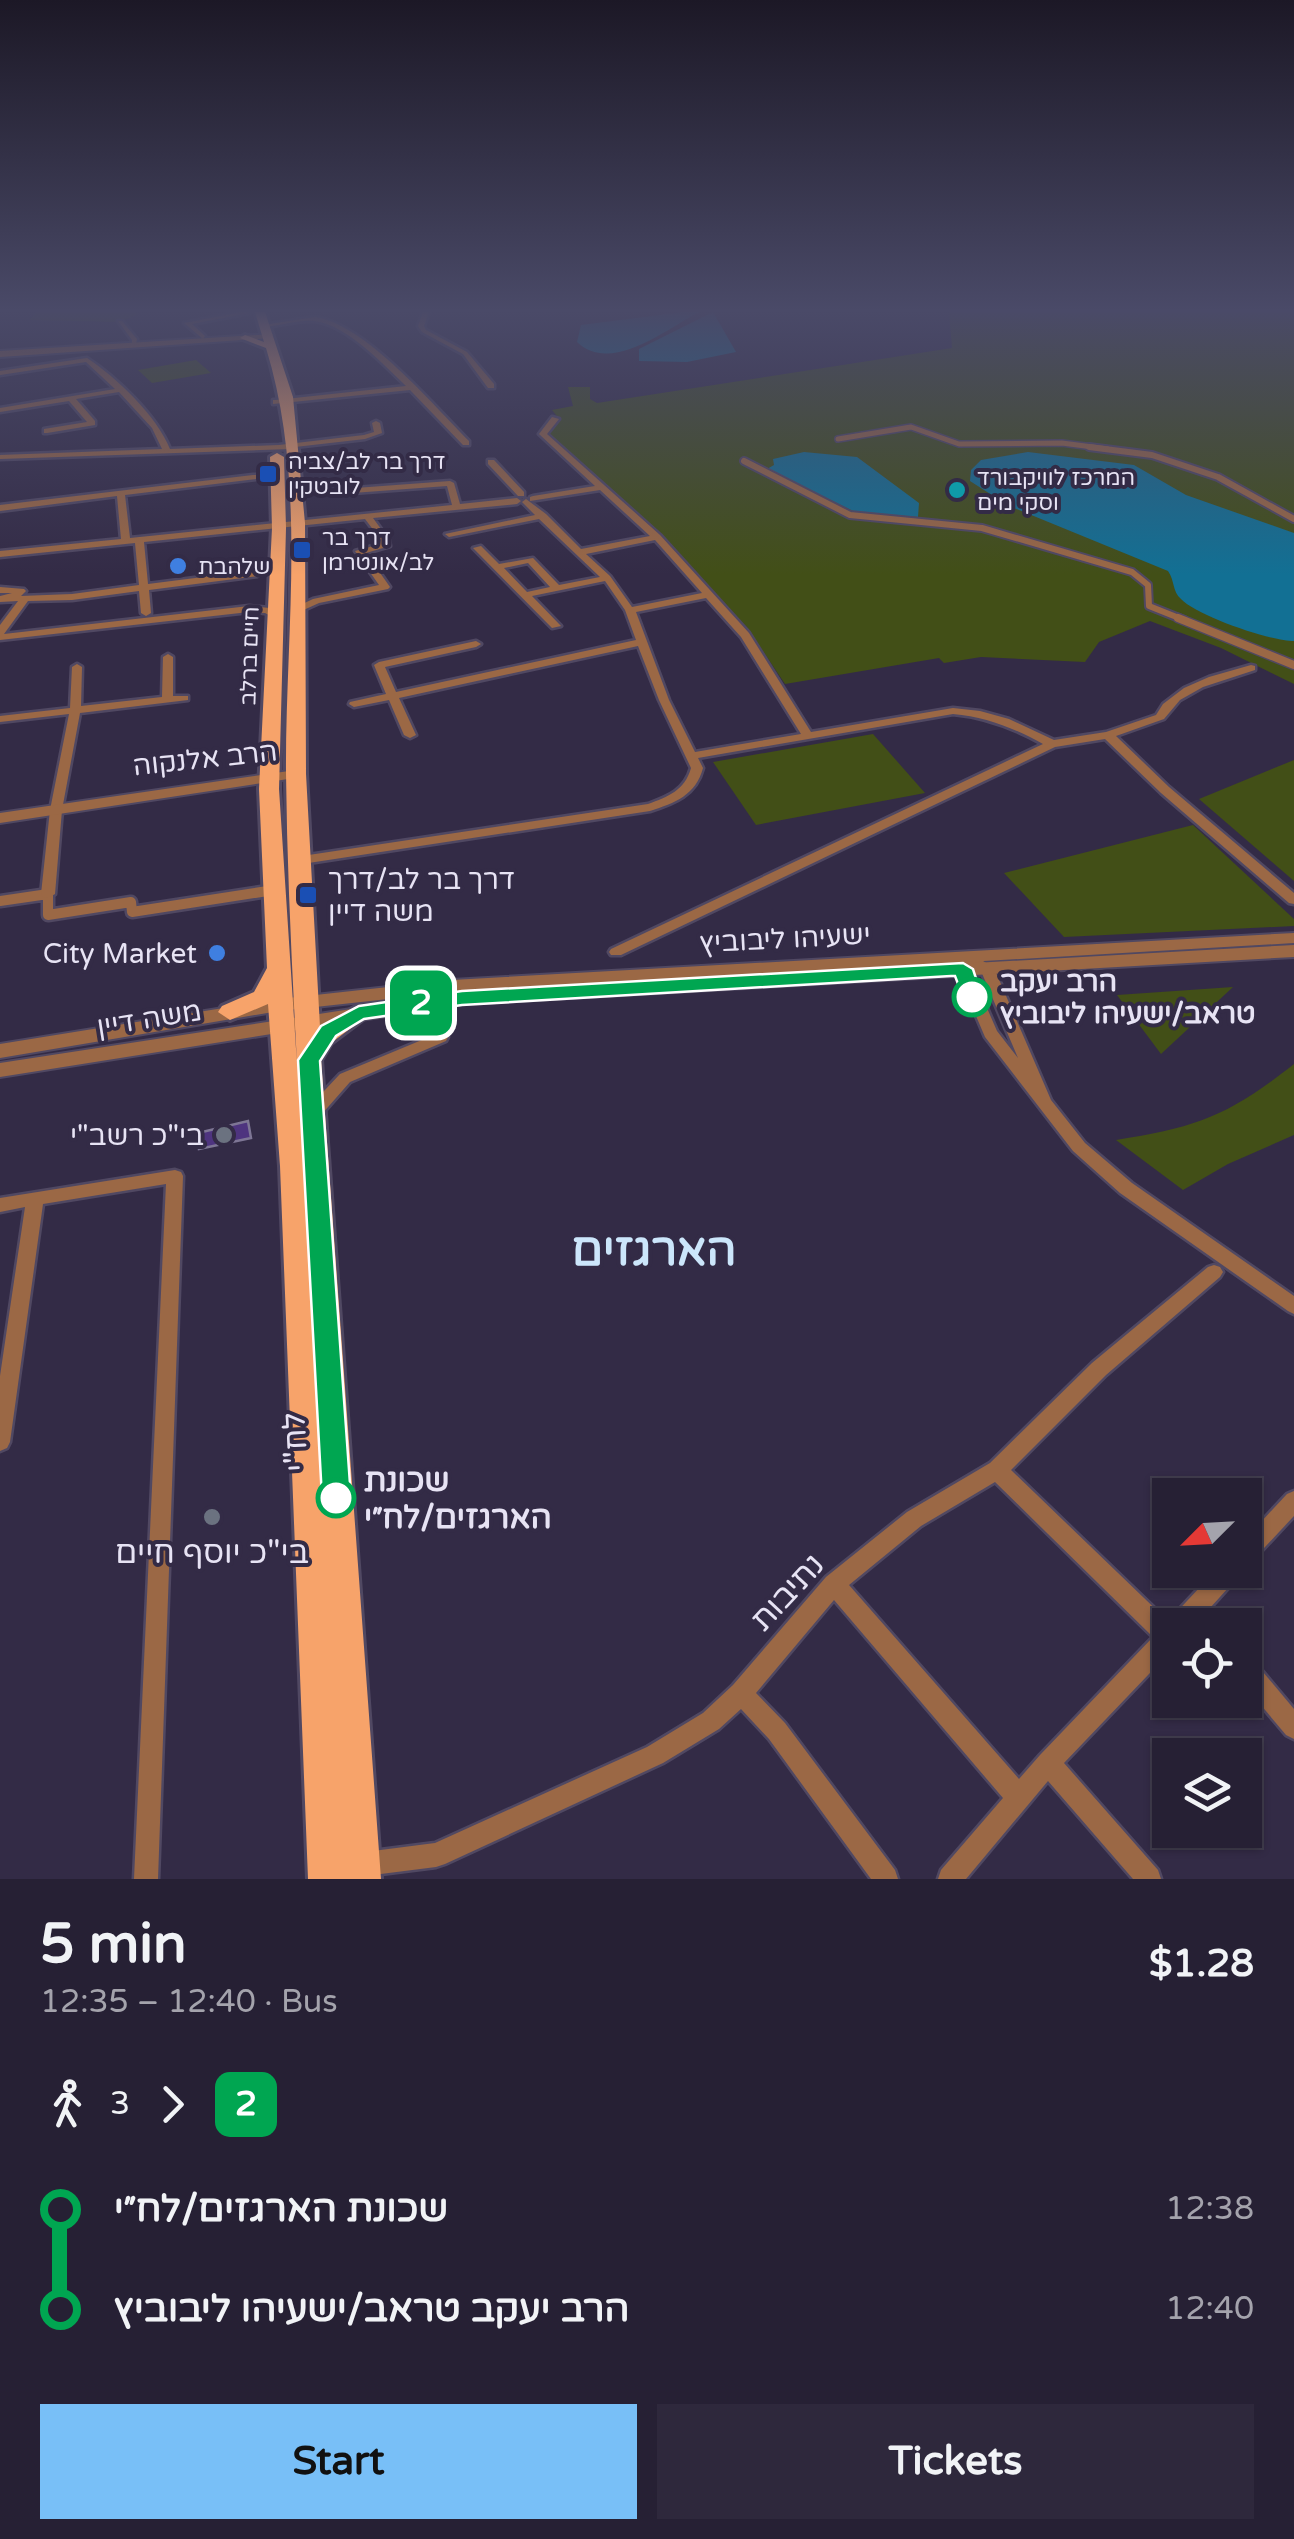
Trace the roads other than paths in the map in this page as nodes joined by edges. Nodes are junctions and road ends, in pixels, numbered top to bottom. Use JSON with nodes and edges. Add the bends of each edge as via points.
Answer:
{"nodes":[{"id":1,"x":62,"y":400,"type":"edge"},
{"id":2,"x":73,"y":400,"type":"edge"},
{"id":3,"x":129,"y":400,"type":"edge"},
{"id":4,"x":282,"y":400,"type":"joint"},
{"id":5,"x":285,"y":400,"type":"edge"},
{"id":6,"x":421,"y":400,"type":"edge"},
{"id":7,"x":0,"y":410,"type":"edge"},
{"id":8,"x":555,"y":419,"type":"dead end"},
{"id":9,"x":376,"y":423,"type":"dead end"},
{"id":10,"x":47,"y":432,"type":"dead end"},
{"id":11,"x":838,"y":439,"type":"dead end"},
{"id":12,"x":466,"y":443,"type":"dead end"},
{"id":13,"x":286,"y":446,"type":"junction"},
{"id":14,"x":167,"y":452,"type":"junction"},
{"id":15,"x":0,"y":457,"type":"edge"},
{"id":16,"x":744,"y":461,"type":"dead end"},
{"id":17,"x":491,"y":462,"type":"dead end"},
{"id":18,"x":254,"y":477,"type":"dead end"},
{"id":19,"x":600,"y":486,"type":"junction"},
{"id":20,"x":342,"y":492,"type":"dead end"},
{"id":21,"x":121,"y":493,"type":"junction"},
{"id":22,"x":524,"y":498,"type":"junction"},
{"id":23,"x":456,"y":506,"type":"junction"},
{"id":24,"x":0,"y":508,"type":"edge"},
{"id":25,"x":543,"y":516,"type":"junction"},
{"id":26,"x":368,"y":517,"type":"junction"},
{"id":27,"x":1294,"y":519,"type":"edge"},
{"id":28,"x":288,"y":526,"type":"junction"},
{"id":29,"x":255,"y":527,"type":"joint"},
{"id":30,"x":449,"y":534,"type":"dead end"},
{"id":31,"x":657,"y":537,"type":"junction"},
{"id":32,"x":139,"y":539,"type":"junction"},
{"id":33,"x":126,"y":540,"type":"junction"},
{"id":34,"x":478,"y":548,"type":"dead end"},
{"id":35,"x":580,"y":552,"type":"junction"},
{"id":36,"x":0,"y":554,"type":"edge"},
{"id":37,"x":496,"y":566,"type":"junction"},
{"id":38,"x":256,"y":573,"type":"dead end"},
{"id":39,"x":607,"y":578,"type":"junction"},
{"id":40,"x":144,"y":585,"type":"junction"},
{"id":41,"x":557,"y":588,"type":"junction"},
{"id":42,"x":0,"y":590,"type":"edge"},
{"id":43,"x":524,"y":595,"type":"junction"},
{"id":44,"x":706,"y":595,"type":"junction"},
{"id":45,"x":24,"y":598,"type":"junction"},
{"id":46,"x":6,"y":599,"type":"edge"},
{"id":47,"x":304,"y":603,"type":"junction"},
{"id":48,"x":276,"y":607,"type":"junction"},
{"id":49,"x":630,"y":610,"type":"junction"},
{"id":50,"x":146,"y":612,"type":"dead end"},
{"id":51,"x":556,"y":626,"type":"dead end"},
{"id":52,"x":0,"y":635,"type":"edge"},
{"id":53,"x":641,"y":642,"type":"junction"},
{"id":54,"x":476,"y":644,"type":"dead end"},
{"id":55,"x":168,"y":657,"type":"dead end"},
{"id":56,"x":379,"y":665,"type":"joint"},
{"id":57,"x":1294,"y":665,"type":"edge"},
{"id":58,"x":77,"y":667,"type":"dead end"},
{"id":59,"x":1252,"y":668,"type":"dead end"},
{"id":60,"x":393,"y":696,"type":"junction"},
{"id":61,"x":184,"y":698,"type":"dead end"},
{"id":62,"x":168,"y":700,"type":"junction"},
{"id":63,"x":354,"y":704,"type":"dead end"},
{"id":64,"x":75,"y":710,"type":"junction"},
{"id":65,"x":0,"y":719,"type":"edge"},
{"id":66,"x":410,"y":735,"type":"dead end"},
{"id":67,"x":1108,"y":735,"type":"junction"},
{"id":68,"x":808,"y":736,"type":"junction"},
{"id":69,"x":1052,"y":744,"type":"junction"},
{"id":70,"x":692,"y":756,"type":"junction"},
{"id":71,"x":296,"y":774,"type":"junction"},
{"id":72,"x":268,"y":777,"type":"junction"},
{"id":73,"x":56,"y":805,"type":"junction"},
{"id":74,"x":0,"y":808,"type":"edge"},
{"id":75,"x":0,"y":818,"type":"edge"},
{"id":76,"x":302,"y":860,"type":"junction"},
{"id":77,"x":274,"y":890,"type":"junction"},
{"id":78,"x":48,"y":894,"type":"junction"},
{"id":79,"x":1294,"y":900,"type":"edge"},
{"id":80,"x":0,"y":901,"type":"edge"},
{"id":81,"x":1294,"y":938,"type":"edge"},
{"id":82,"x":616,"y":952,"type":"dead end"},
{"id":83,"x":1294,"y":952,"type":"edge"},
{"id":84,"x":966,"y":962,"type":"junction"},
{"id":85,"x":278,"y":963,"type":"junction"},
{"id":86,"x":986,"y":968,"type":"junction"},
{"id":87,"x":230,"y":1012,"type":"junction"},
{"id":88,"x":294,"y":1013,"type":"junction"},
{"id":89,"x":359,"y":1013,"type":"junction"},
{"id":90,"x":441,"y":1037,"type":"dead end"},
{"id":91,"x":0,"y":1052,"type":"edge"},
{"id":92,"x":310,"y":1065,"type":"junction"},
{"id":93,"x":0,"y":1070,"type":"edge"},
{"id":94,"x":346,"y":1078,"type":"junction"},
{"id":95,"x":1044,"y":1102,"type":"junction"},
{"id":96,"x":313,"y":1114,"type":"junction"},
{"id":97,"x":35,"y":1199,"type":"junction"},
{"id":98,"x":0,"y":1205,"type":"edge"},
{"id":99,"x":1214,"y":1272,"type":"dead end"},
{"id":100,"x":1294,"y":1306,"type":"edge"},
{"id":101,"x":0,"y":1442,"type":"edge"},
{"id":102,"x":998,"y":1470,"type":"junction"},
{"id":103,"x":1294,"y":1501,"type":"edge"},
{"id":104,"x":1262,"y":1536,"type":"edge"},
{"id":105,"x":834,"y":1584,"type":"junction"},
{"id":106,"x":1152,"y":1620,"type":"edge"},
{"id":107,"x":1152,"y":1656,"type":"edge"},
{"id":108,"x":1262,"y":1688,"type":"edge"},
{"id":109,"x":741,"y":1693,"type":"junction"},
{"id":110,"x":1294,"y":1727,"type":"edge"},
{"id":111,"x":1048,"y":1763,"type":"junction"},
{"id":112,"x":1019,"y":1798,"type":"junction"},
{"id":113,"x":360,"y":1872,"type":"edge"},
{"id":114,"x":146,"y":1879,"type":"edge"},
{"id":115,"x":328,"y":1879,"type":"edge"},
{"id":116,"x":886,"y":1879,"type":"edge"},
{"id":117,"x":950,"y":1879,"type":"edge"},
{"id":118,"x":1149,"y":1879,"type":"edge"}],
"edges":[{"from":1,"to":7,"type":"street"},
{"from":2,"to":10,"type":"street","via":[[92,424]]},
{"from":3,"to":14,"type":"street"},
{"from":4,"to":5,"type":"street"},
{"from":4,"to":13,"type":"main road","name":"חיים ברלב"},
{"from":6,"to":12,"type":"street"},
{"from":8,"to":19,"type":"street","via":[[542,434]]},
{"from":9,"to":13,"type":"street","via":[[378,433],[365,437]]},
{"from":11,"to":27,"type":"street","via":[[912,427],[964,444],[1062,443],[1136,452],[1218,477]]},
{"from":13,"to":14,"type":"street"},
{"from":13,"to":28,"type":"main road","name":"חיים ברלב"},
{"from":14,"to":15,"type":"street"},
{"from":16,"to":57,"type":"street","via":[[850,515],[982,528],[1132,572],[1148,586],[1149,606]]},
{"from":17,"to":22,"type":"street"},
{"from":18,"to":21,"type":"street"},
{"from":19,"to":22,"type":"street"},
{"from":19,"to":31,"type":"street"},
{"from":20,"to":23,"type":"street","via":[[450,483]]},
{"from":21,"to":24,"type":"street"},
{"from":21,"to":33,"type":"street"},
{"from":22,"to":23,"type":"street"},
{"from":22,"to":25,"type":"street"},
{"from":23,"to":26,"type":"street"},
{"from":23,"to":28,"type":"street"},
{"from":25,"to":30,"type":"street"},
{"from":25,"to":35,"type":"street"},
{"from":26,"to":28,"type":"street"},
{"from":26,"to":47,"type":"street","via":[[385,546],[360,551],[385,588]]},
{"from":28,"to":29,"type":"main road"},
{"from":28,"to":47,"type":"main road","name":"חיים ברלב"},
{"from":28,"to":48,"type":"main road","name":"חיים ברלב"},
{"from":29,"to":32,"type":"street"},
{"from":31,"to":35,"type":"street"},
{"from":31,"to":44,"type":"street"},
{"from":32,"to":33,"type":"street"},
{"from":32,"to":40,"type":"street"},
{"from":33,"to":36,"type":"street"},
{"from":34,"to":37,"type":"street"},
{"from":35,"to":39,"type":"street"},
{"from":37,"to":41,"type":"street","via":[[530,560]]},
{"from":37,"to":43,"type":"street"},
{"from":38,"to":40,"type":"street"},
{"from":39,"to":41,"type":"street"},
{"from":39,"to":49,"type":"street"},
{"from":40,"to":45,"type":"street"},
{"from":40,"to":50,"type":"street"},
{"from":41,"to":43,"type":"street"},
{"from":42,"to":46,"type":"street","via":[[21,591]]},
{"from":43,"to":51,"type":"street"},
{"from":44,"to":49,"type":"street"},
{"from":44,"to":68,"type":"street","via":[[745,635]]},
{"from":45,"to":46,"type":"street"},
{"from":45,"to":52,"type":"street"},
{"from":47,"to":71,"type":"main road","name":"חיים ברלב"},
{"from":48,"to":52,"type":"street"},
{"from":48,"to":72,"type":"main road","name":"חיים ברלב"},
{"from":49,"to":53,"type":"street"},
{"from":53,"to":60,"type":"street"},
{"from":53,"to":70,"type":"street"},
{"from":54,"to":56,"type":"street"},
{"from":55,"to":62,"type":"street"},
{"from":56,"to":60,"type":"street"},
{"from":58,"to":64,"type":"street"},
{"from":59,"to":67,"type":"street","via":[[1194,687],[1166,704],[1160,717]]},
{"from":60,"to":63,"type":"street"},
{"from":60,"to":66,"type":"street"},
{"from":61,"to":62,"type":"street"},
{"from":62,"to":64,"type":"street"},
{"from":64,"to":65,"type":"street"},
{"from":64,"to":73,"type":"street"},
{"from":67,"to":69,"type":"street"},
{"from":67,"to":79,"type":"street"},
{"from":68,"to":69,"type":"street","via":[[953,711],[1010,720]]},
{"from":68,"to":70,"type":"street"},
{"from":69,"to":82,"type":"street"},
{"from":70,"to":76,"type":"street","via":[[696,778],[687,790],[650,807]]},
{"from":71,"to":72,"type":"street","name":"הרב אלנקוה"},
{"from":71,"to":76,"type":"main road","name":"חיים ברלב"},
{"from":72,"to":73,"type":"street","name":"הרב אלנקוה"},
{"from":72,"to":77,"type":"main road","name":"חיים ברלב"},
{"from":73,"to":74,"type":"street","name":"הרב אלנקוה"},
{"from":73,"to":75,"type":"street","name":"הרב אלנקוה"},
{"from":73,"to":78,"type":"street"},
{"from":76,"to":88,"type":"main road","name":"חיים ברלב"},
{"from":77,"to":78,"type":"street","via":[[132,912],[132,902],[48,914]]},
{"from":77,"to":85,"type":"main road","name":"חיים ברלב"},
{"from":78,"to":80,"type":"street"},
{"from":81,"to":84,"type":"street","name":"ישעיהו ליבוביץ"},
{"from":83,"to":86,"type":"street","name":"ישעיהו ליבוביץ"},
{"from":84,"to":86,"type":"street","name":"ישעיהו ליבוביץ"},
{"from":84,"to":88,"type":"street","name":"ישעיהו ליבוביץ","via":[[538,979]]},
{"from":84,"to":89,"type":"street","name":"ישעיהו ליבוביץ","via":[[551,991]]},
{"from":84,"to":95,"type":"street","via":[[990,1033]]},
{"from":85,"to":87,"type":"main road","via":[[263,997]]},
{"from":85,"to":88,"type":"main road","name":"חיים ברלב"},
{"from":86,"to":95,"type":"street"},
{"from":87,"to":88,"type":"street","name":"משה דיין"},
{"from":87,"to":91,"type":"street","name":"משה דיין"},
{"from":88,"to":89,"type":"street","name":"ישעיהו ליבוביץ"},
{"from":88,"to":92,"type":"main road","name":"לח\"י"},
{"from":88,"to":93,"type":"street","name":"משה דיין"},
{"from":88,"to":115,"type":"main road","name":"לח\"י","via":[[294,1166]]},
{"from":89,"to":92,"type":"main road","via":[[322,1037]]},
{"from":90,"to":94,"type":"street"},
{"from":92,"to":94,"type":"street"},
{"from":92,"to":96,"type":"main road","name":"לח\"י"},
{"from":94,"to":96,"type":"street"},
{"from":95,"to":100,"type":"street","via":[[1106,1172]]},
{"from":96,"to":113,"type":"main road","name":"לח\"י"},
{"from":97,"to":98,"type":"street"},
{"from":97,"to":101,"type":"street"},
{"from":97,"to":114,"type":"street","via":[[175,1176]]},
{"from":99,"to":102,"type":"street","name":"נתיבות","via":[[1099,1369]]},
{"from":102,"to":105,"type":"street","name":"נתיבות","via":[[914,1519]]},
{"from":102,"to":106,"type":"street"},
{"from":103,"to":104,"type":"street"},
{"from":105,"to":109,"type":"street","name":"נתיבות"},
{"from":105,"to":112,"type":"street"},
{"from":107,"to":111,"type":"street"},
{"from":108,"to":110,"type":"street"},
{"from":109,"to":113,"type":"street","name":"נתיבות","via":[[710,1722],[655,1755],[436,1855]]},
{"from":109,"to":116,"type":"street","via":[[777,1731]]},
{"from":111,"to":112,"type":"street"},
{"from":111,"to":118,"type":"street"},
{"from":112,"to":117,"type":"street"}]}
